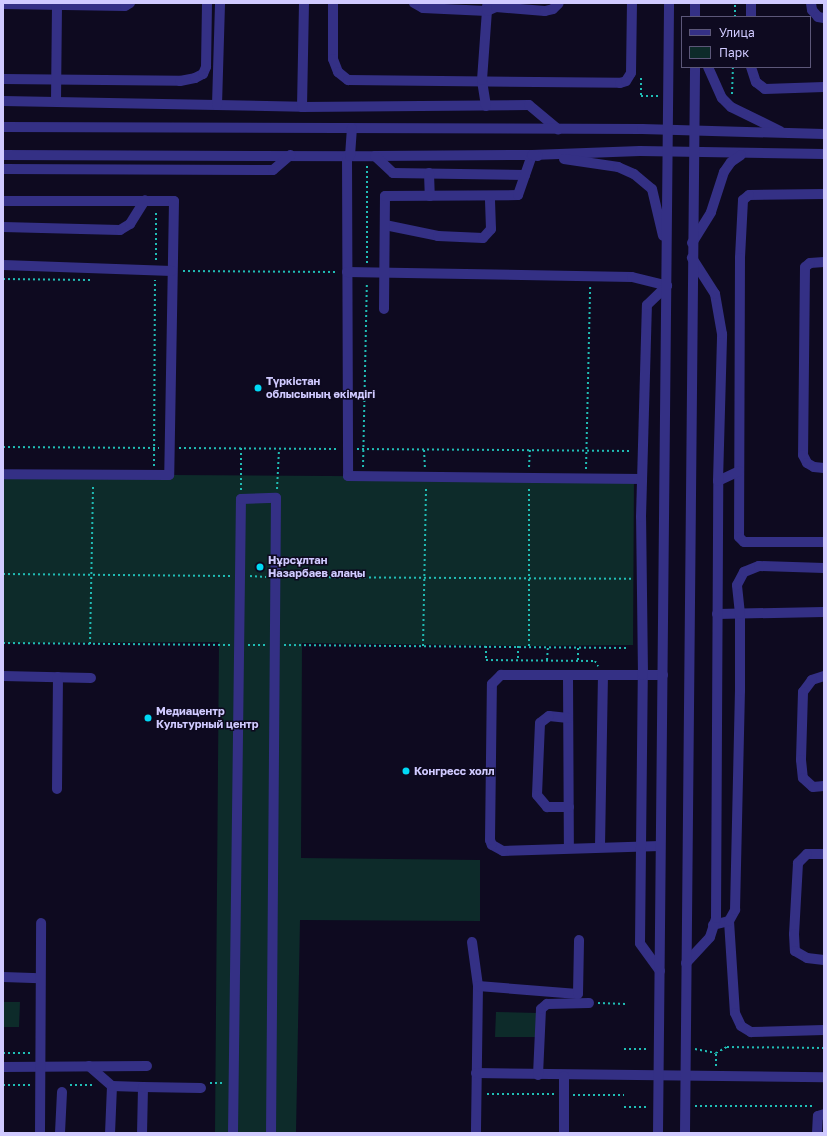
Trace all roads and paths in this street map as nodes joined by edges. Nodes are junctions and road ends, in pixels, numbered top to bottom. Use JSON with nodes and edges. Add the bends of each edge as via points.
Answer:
{"nodes":[{"id":1,"x":130,"y":3,"type":"edge"},
{"id":2,"x":207,"y":3,"type":"edge"},
{"id":3,"x":220,"y":3,"type":"edge"},
{"id":4,"x":304,"y":3,"type":"edge"},
{"id":5,"x":333,"y":3,"type":"edge"},
{"id":6,"x":414,"y":3,"type":"edge"},
{"id":7,"x":559,"y":3,"type":"edge"},
{"id":8,"x":632,"y":3,"type":"edge"},
{"id":9,"x":669,"y":3,"type":"edge"},
{"id":10,"x":695,"y":3,"type":"edge"},
{"id":11,"x":735,"y":3,"type":"edge"},
{"id":12,"x":751,"y":3,"type":"edge"},
{"id":13,"x":811,"y":3,"type":"edge"},
{"id":14,"x":3,"y":4,"type":"edge"},
{"id":15,"x":58,"y":4,"type":"edge"},
{"id":16,"x":487,"y":7,"type":"edge"},
{"id":17,"x":695,"y":16,"type":"edge"},
{"id":18,"x":735,"y":16,"type":"edge"},
{"id":19,"x":751,"y":16,"type":"edge"},
{"id":20,"x":824,"y":18,"type":"edge"},
{"id":21,"x":695,"y":68,"type":"edge"},
{"id":22,"x":708,"y":68,"type":"edge"},
{"id":23,"x":733,"y":68,"type":"edge"},
{"id":24,"x":751,"y":68,"type":"edge"},
{"id":25,"x":3,"y":78,"type":"edge"},
{"id":26,"x":56,"y":79,"type":"junction"},
{"id":27,"x":482,"y":80,"type":"junction"},
{"id":28,"x":824,"y":87,"type":"edge"},
{"id":29,"x":641,"y":96,"type":"dead end"},
{"id":30,"x":670,"y":96,"type":"junction"},
{"id":31,"x":3,"y":101,"type":"edge"},
{"id":32,"x":56,"y":101,"type":"junction"},
{"id":33,"x":217,"y":105,"type":"junction"},
{"id":34,"x":486,"y":106,"type":"junction"},
{"id":35,"x":731,"y":106,"type":"junction"},
{"id":36,"x":302,"y":107,"type":"junction"},
{"id":37,"x":3,"y":127,"type":"edge"},
{"id":38,"x":352,"y":128,"type":"junction"},
{"id":39,"x":558,"y":129,"type":"junction"},
{"id":40,"x":670,"y":130,"type":"junction"},
{"id":41,"x":693,"y":132,"type":"junction"},
{"id":42,"x":783,"y":132,"type":"junction"},
{"id":43,"x":824,"y":134,"type":"edge"},
{"id":44,"x":669,"y":152,"type":"junction"},
{"id":45,"x":693,"y":153,"type":"junction"},
{"id":46,"x":741,"y":154,"type":"junction"},
{"id":47,"x":824,"y":154,"type":"edge"},
{"id":48,"x":3,"y":155,"type":"edge"},
{"id":49,"x":532,"y":155,"type":"junction"},
{"id":50,"x":290,"y":156,"type":"junction"},
{"id":51,"x":349,"y":156,"type":"junction"},
{"id":52,"x":370,"y":156,"type":"junction"},
{"id":53,"x":3,"y":169,"type":"edge"},
{"id":54,"x":429,"y":173,"type":"junction"},
{"id":55,"x":525,"y":175,"type":"junction"},
{"id":56,"x":824,"y":194,"type":"edge"},
{"id":57,"x":430,"y":196,"type":"junction"},
{"id":58,"x":490,"y":196,"type":"junction"},
{"id":59,"x":145,"y":200,"type":"junction"},
{"id":60,"x":156,"y":200,"type":"junction"},
{"id":61,"x":3,"y":201,"type":"edge"},
{"id":62,"x":385,"y":225,"type":"junction"},
{"id":63,"x":3,"y":227,"type":"edge"},
{"id":64,"x":692,"y":243,"type":"junction"},
{"id":65,"x":692,"y":258,"type":"junction"},
{"id":66,"x":824,"y":262,"type":"edge"},
{"id":67,"x":3,"y":265,"type":"edge"},
{"id":68,"x":172,"y":271,"type":"junction"},
{"id":69,"x":347,"y":272,"type":"junction"},
{"id":70,"x":367,"y":273,"type":"junction"},
{"id":71,"x":385,"y":273,"type":"junction"},
{"id":72,"x":155,"y":275,"type":"junction"},
{"id":73,"x":590,"y":276,"type":"junction"},
{"id":74,"x":3,"y":279,"type":"edge"},
{"id":75,"x":94,"y":280,"type":"dead end"},
{"id":76,"x":148,"y":280,"type":"dead end"},
{"id":77,"x":667,"y":286,"type":"junction"},
{"id":78,"x":384,"y":309,"type":"dead end"},
{"id":79,"x":3,"y":447,"type":"edge"},
{"id":80,"x":154,"y":448,"type":"junction"},
{"id":81,"x":169,"y":448,"type":"junction"},
{"id":82,"x":241,"y":448,"type":"junction"},
{"id":83,"x":279,"y":449,"type":"junction"},
{"id":84,"x":348,"y":449,"type":"junction"},
{"id":85,"x":363,"y":449,"type":"junction"},
{"id":86,"x":424,"y":450,"type":"junction"},
{"id":87,"x":530,"y":450,"type":"junction"},
{"id":88,"x":587,"y":451,"type":"junction"},
{"id":89,"x":630,"y":451,"type":"dead end"},
{"id":90,"x":824,"y":468,"type":"edge"},
{"id":91,"x":739,"y":471,"type":"junction"},
{"id":92,"x":3,"y":474,"type":"edge"},
{"id":93,"x":93,"y":475,"type":"junction"},
{"id":94,"x":154,"y":475,"type":"junction"},
{"id":95,"x":426,"y":475,"type":"junction"},
{"id":96,"x":363,"y":476,"type":"junction"},
{"id":97,"x":529,"y":477,"type":"junction"},
{"id":98,"x":586,"y":478,"type":"junction"},
{"id":99,"x":642,"y":479,"type":"junction"},
{"id":100,"x":718,"y":481,"type":"junction"},
{"id":101,"x":276,"y":498,"type":"junction"},
{"id":102,"x":241,"y":499,"type":"junction"},
{"id":103,"x":824,"y":542,"type":"edge"},
{"id":104,"x":824,"y":568,"type":"edge"},
{"id":105,"x":3,"y":574,"type":"edge"},
{"id":106,"x":91,"y":575,"type":"junction"},
{"id":107,"x":240,"y":576,"type":"junction"},
{"id":108,"x":275,"y":577,"type":"junction"},
{"id":109,"x":424,"y":577,"type":"junction"},
{"id":110,"x":530,"y":578,"type":"junction"},
{"id":111,"x":641,"y":580,"type":"junction"},
{"id":112,"x":824,"y":612,"type":"edge"},
{"id":113,"x":717,"y":614,"type":"junction"},
{"id":114,"x":740,"y":614,"type":"junction"},
{"id":115,"x":3,"y":643,"type":"edge"},
{"id":116,"x":90,"y":644,"type":"junction"},
{"id":117,"x":239,"y":645,"type":"junction"},
{"id":118,"x":275,"y":645,"type":"junction"},
{"id":119,"x":423,"y":646,"type":"junction"},
{"id":120,"x":486,"y":646,"type":"junction"},
{"id":121,"x":518,"y":646,"type":"junction"},
{"id":122,"x":529,"y":646,"type":"junction"},
{"id":123,"x":548,"y":647,"type":"junction"},
{"id":124,"x":578,"y":647,"type":"junction"},
{"id":125,"x":628,"y":648,"type":"dead end"},
{"id":126,"x":518,"y":660,"type":"junction"},
{"id":127,"x":547,"y":660,"type":"junction"},
{"id":128,"x":578,"y":660,"type":"junction"},
{"id":129,"x":643,"y":675,"type":"junction"},
{"id":130,"x":663,"y":675,"type":"junction"},
{"id":131,"x":3,"y":676,"type":"edge"},
{"id":132,"x":603,"y":676,"type":"junction"},
{"id":133,"x":824,"y":676,"type":"edge"},
{"id":134,"x":58,"y":677,"type":"junction"},
{"id":135,"x":568,"y":677,"type":"junction"},
{"id":136,"x":91,"y":678,"type":"dead end"},
{"id":137,"x":568,"y":718,"type":"junction"},
{"id":138,"x":824,"y":786,"type":"edge"},
{"id":139,"x":58,"y":789,"type":"dead end"},
{"id":140,"x":569,"y":807,"type":"junction"},
{"id":141,"x":641,"y":845,"type":"junction"},
{"id":142,"x":600,"y":846,"type":"junction"},
{"id":143,"x":660,"y":846,"type":"junction"},
{"id":144,"x":569,"y":847,"type":"junction"},
{"id":145,"x":824,"y":854,"type":"edge"},
{"id":146,"x":729,"y":921,"type":"junction"},
{"id":147,"x":41,"y":923,"type":"dead end"},
{"id":148,"x":713,"y":925,"type":"junction"},
{"id":149,"x":579,"y":940,"type":"dead end"},
{"id":150,"x":472,"y":942,"type":"dead end"},
{"id":151,"x":824,"y":960,"type":"edge"},
{"id":152,"x":686,"y":963,"type":"junction"},
{"id":153,"x":660,"y":971,"type":"junction"},
{"id":154,"x":3,"y":977,"type":"edge"},
{"id":155,"x":40,"y":978,"type":"junction"},
{"id":156,"x":478,"y":986,"type":"junction"},
{"id":157,"x":589,"y":1003,"type":"joint"},
{"id":158,"x":626,"y":1004,"type":"dead end"},
{"id":159,"x":824,"y":1030,"type":"edge"},
{"id":160,"x":824,"y":1048,"type":"edge"},
{"id":161,"x":624,"y":1049,"type":"dead end"},
{"id":162,"x":685,"y":1049,"type":"junction"},
{"id":163,"x":660,"y":1050,"type":"junction"},
{"id":164,"x":3,"y":1053,"type":"edge"},
{"id":165,"x":41,"y":1053,"type":"junction"},
{"id":166,"x":89,"y":1066,"type":"junction"},
{"id":167,"x":147,"y":1066,"type":"dead end"},
{"id":168,"x":3,"y":1067,"type":"edge"},
{"id":169,"x":42,"y":1067,"type":"junction"},
{"id":170,"x":476,"y":1073,"type":"junction"},
{"id":171,"x":538,"y":1075,"type":"junction"},
{"id":172,"x":564,"y":1076,"type":"junction"},
{"id":173,"x":658,"y":1076,"type":"junction"},
{"id":174,"x":686,"y":1076,"type":"junction"},
{"id":175,"x":824,"y":1077,"type":"edge"},
{"id":176,"x":112,"y":1086,"type":"junction"},
{"id":177,"x":143,"y":1087,"type":"junction"},
{"id":178,"x":201,"y":1088,"type":"dead end"},
{"id":179,"x":62,"y":1092,"type":"dead end"},
{"id":180,"x":476,"y":1094,"type":"junction"},
{"id":181,"x":564,"y":1095,"type":"junction"},
{"id":182,"x":624,"y":1095,"type":"dead end"},
{"id":183,"x":816,"y":1106,"type":"dead end"},
{"id":184,"x":624,"y":1107,"type":"dead end"},
{"id":185,"x":658,"y":1107,"type":"junction"},
{"id":186,"x":685,"y":1107,"type":"junction"},
{"id":187,"x":824,"y":1114,"type":"edge"},
{"id":188,"x":40,"y":1133,"type":"edge"},
{"id":189,"x":60,"y":1133,"type":"edge"},
{"id":190,"x":110,"y":1133,"type":"edge"},
{"id":191,"x":142,"y":1133,"type":"edge"},
{"id":192,"x":233,"y":1133,"type":"edge"},
{"id":193,"x":270,"y":1133,"type":"edge"},
{"id":194,"x":476,"y":1133,"type":"edge"},
{"id":195,"x":564,"y":1133,"type":"edge"},
{"id":196,"x":658,"y":1133,"type":"edge"},
{"id":197,"x":685,"y":1133,"type":"edge"},
{"id":198,"x":816,"y":1133,"type":"edge"}],
"edges":[{"from":1,"to":15,"type":"street","via":[[125,6]]},
{"from":2,"to":26,"type":"street","via":[[206,67],[203,74],[180,81]]},
{"from":3,"to":33,"type":"street"},
{"from":4,"to":36,"type":"street"},
{"from":5,"to":27,"type":"street","via":[[333,59],[338,72],[348,80]]},
{"from":6,"to":16,"type":"street","via":[[423,8]]},
{"from":7,"to":16,"type":"street","via":[[545,11]]},
{"from":8,"to":27,"type":"street","via":[[631,74],[626,81],[620,83]]},
{"from":9,"to":30,"type":"street"},
{"from":10,"to":17,"type":"street"},
{"from":11,"to":18,"type":"path"},
{"from":12,"to":19,"type":"street"},
{"from":13,"to":20,"type":"street","via":[[812,10],[818,17]]},
{"from":14,"to":15,"type":"street"},
{"from":15,"to":26,"type":"street"},
{"from":16,"to":27,"type":"street"},
{"from":21,"to":41,"type":"street"},
{"from":22,"to":35,"type":"street","via":[[722,98]]},
{"from":23,"to":35,"type":"path"},
{"from":24,"to":28,"type":"street","via":[[756,82],[765,89]]},
{"from":25,"to":26,"type":"street"},
{"from":26,"to":32,"type":"street"},
{"from":27,"to":34,"type":"street"},
{"from":29,"to":30,"type":"path"},
{"from":30,"to":40,"type":"street"},
{"from":31,"to":32,"type":"street"},
{"from":32,"to":33,"type":"street"},
{"from":33,"to":36,"type":"street"},
{"from":34,"to":36,"type":"street"},
{"from":34,"to":39,"type":"street","via":[[529,106]]},
{"from":35,"to":42,"type":"street"},
{"from":37,"to":38,"type":"street"},
{"from":38,"to":39,"type":"street"},
{"from":38,"to":51,"type":"street"},
{"from":39,"to":40,"type":"street"},
{"from":40,"to":41,"type":"street"},
{"from":40,"to":44,"type":"street"},
{"from":41,"to":42,"type":"street"},
{"from":41,"to":45,"type":"street"},
{"from":42,"to":43,"type":"street"},
{"from":44,"to":45,"type":"street"},
{"from":44,"to":49,"type":"street"},
{"from":44,"to":77,"type":"street"},
{"from":45,"to":46,"type":"street"},
{"from":45,"to":64,"type":"street"},
{"from":46,"to":47,"type":"street"},
{"from":46,"to":64,"type":"street","via":[[724,172],[711,212]]},
{"from":48,"to":50,"type":"street"},
{"from":49,"to":52,"type":"street"},
{"from":49,"to":55,"type":"street"},
{"from":49,"to":77,"type":"street","via":[[618,168],[634,174],[652,190],[663,233]]},
{"from":50,"to":51,"type":"street"},
{"from":50,"to":53,"type":"street","via":[[273,170]]},
{"from":51,"to":52,"type":"street"},
{"from":51,"to":69,"type":"street"},
{"from":52,"to":54,"type":"street","via":[[393,173]]},
{"from":52,"to":70,"type":"path"},
{"from":54,"to":55,"type":"street"},
{"from":54,"to":57,"type":"street"},
{"from":55,"to":58,"type":"street","via":[[518,195]]},
{"from":56,"to":91,"type":"street","via":[[748,195],[743,200],[740,258]]},
{"from":57,"to":58,"type":"street"},
{"from":57,"to":62,"type":"street","via":[[385,196]]},
{"from":58,"to":62,"type":"street","via":[[491,229],[483,238],[438,236]]},
{"from":59,"to":60,"type":"street"},
{"from":59,"to":61,"type":"street"},
{"from":59,"to":63,"type":"street","via":[[130,224],[120,230]]},
{"from":60,"to":68,"type":"street","via":[[174,201]]},
{"from":60,"to":72,"type":"path"},
{"from":62,"to":71,"type":"street"},
{"from":64,"to":65,"type":"street"},
{"from":65,"to":100,"type":"street","via":[[715,294],[719,307],[722,334]]},
{"from":65,"to":152,"type":"street"},
{"from":66,"to":90,"type":"street","via":[[810,263],[805,268],[803,454],[807,463]]},
{"from":67,"to":72,"type":"street"},
{"from":68,"to":69,"type":"path"},
{"from":68,"to":72,"type":"street"},
{"from":68,"to":81,"type":"street"},
{"from":69,"to":70,"type":"street"},
{"from":69,"to":84,"type":"street"},
{"from":70,"to":71,"type":"street"},
{"from":70,"to":85,"type":"path"},
{"from":71,"to":73,"type":"street"},
{"from":71,"to":78,"type":"street"},
{"from":72,"to":76,"type":"path"},
{"from":72,"to":80,"type":"path"},
{"from":73,"to":77,"type":"street","via":[[632,277]]},
{"from":73,"to":88,"type":"path"},
{"from":74,"to":75,"type":"path"},
{"from":77,"to":99,"type":"street","via":[[647,305]]},
{"from":77,"to":130,"type":"street"},
{"from":79,"to":80,"type":"path"},
{"from":80,"to":81,"type":"path"},
{"from":80,"to":94,"type":"path"},
{"from":81,"to":82,"type":"path"},
{"from":81,"to":94,"type":"street","via":[[168,475]]},
{"from":82,"to":83,"type":"path"},
{"from":82,"to":102,"type":"path"},
{"from":83,"to":84,"type":"path"},
{"from":83,"to":101,"type":"path"},
{"from":84,"to":85,"type":"path"},
{"from":84,"to":96,"type":"street","via":[[348,476]]},
{"from":85,"to":86,"type":"path"},
{"from":85,"to":96,"type":"path"},
{"from":86,"to":87,"type":"path"},
{"from":86,"to":95,"type":"path"},
{"from":87,"to":88,"type":"path"},
{"from":87,"to":97,"type":"path"},
{"from":88,"to":89,"type":"path"},
{"from":88,"to":98,"type":"path"},
{"from":91,"to":100,"type":"street"},
{"from":91,"to":103,"type":"street","via":[[740,539],[744,542]]},
{"from":92,"to":93,"type":"street"},
{"from":93,"to":94,"type":"street"},
{"from":93,"to":106,"type":"path"},
{"from":95,"to":96,"type":"street"},
{"from":95,"to":97,"type":"street"},
{"from":95,"to":109,"type":"path"},
{"from":97,"to":98,"type":"street"},
{"from":97,"to":110,"type":"path"},
{"from":98,"to":99,"type":"street"},
{"from":99,"to":111,"type":"street"},
{"from":100,"to":113,"type":"street"},
{"from":101,"to":102,"type":"street"},
{"from":101,"to":108,"type":"street"},
{"from":102,"to":107,"type":"street"},
{"from":104,"to":114,"type":"street","via":[[759,566],[744,572],[737,585]]},
{"from":105,"to":106,"type":"path"},
{"from":106,"to":107,"type":"path"},
{"from":106,"to":116,"type":"path"},
{"from":107,"to":108,"type":"path"},
{"from":107,"to":117,"type":"street"},
{"from":108,"to":109,"type":"path"},
{"from":108,"to":118,"type":"street"},
{"from":109,"to":110,"type":"path"},
{"from":109,"to":119,"type":"path"},
{"from":110,"to":111,"type":"path"},
{"from":110,"to":122,"type":"path"},
{"from":111,"to":129,"type":"street"},
{"from":112,"to":114,"type":"street"},
{"from":113,"to":114,"type":"street"},
{"from":113,"to":148,"type":"street","via":[[716,918]]},
{"from":114,"to":146,"type":"street","via":[[735,910]]},
{"from":115,"to":116,"type":"path"},
{"from":116,"to":117,"type":"path"},
{"from":117,"to":118,"type":"path"},
{"from":117,"to":192,"type":"street"},
{"from":118,"to":119,"type":"path"},
{"from":118,"to":193,"type":"street"},
{"from":119,"to":120,"type":"path"},
{"from":120,"to":121,"type":"path"},
{"from":120,"to":126,"type":"path","via":[[486,660]]},
{"from":121,"to":122,"type":"path"},
{"from":121,"to":126,"type":"path"},
{"from":122,"to":123,"type":"path"},
{"from":123,"to":124,"type":"path"},
{"from":123,"to":127,"type":"path"},
{"from":124,"to":125,"type":"path"},
{"from":124,"to":128,"type":"path"},
{"from":126,"to":127,"type":"path"},
{"from":127,"to":128,"type":"path"},
{"from":128,"to":132,"type":"path","via":[[595,660]]},
{"from":129,"to":130,"type":"street"},
{"from":129,"to":132,"type":"street"},
{"from":129,"to":141,"type":"street"},
{"from":130,"to":143,"type":"street"},
{"from":131,"to":134,"type":"street"},
{"from":132,"to":135,"type":"street"},
{"from":132,"to":142,"type":"street"},
{"from":133,"to":138,"type":"street","via":[[812,680],[803,692],[801,760],[804,778],[813,787]]},
{"from":134,"to":136,"type":"street"},
{"from":134,"to":139,"type":"street"},
{"from":135,"to":137,"type":"street"},
{"from":135,"to":144,"type":"street","via":[[501,675],[492,684],[490,840],[492,845],[504,851]]},
{"from":137,"to":140,"type":"street"},
{"from":137,"to":140,"type":"street","via":[[549,716],[540,723],[537,795],[547,807]]},
{"from":140,"to":144,"type":"street"},
{"from":141,"to":142,"type":"street"},
{"from":141,"to":143,"type":"street"},
{"from":141,"to":153,"type":"street","via":[[640,943]]},
{"from":142,"to":144,"type":"street"},
{"from":143,"to":153,"type":"street"},
{"from":145,"to":151,"type":"street","via":[[807,854],[798,863],[794,934],[795,951],[807,958]]},
{"from":146,"to":148,"type":"street"},
{"from":146,"to":159,"type":"street","via":[[735,1013],[740,1026],[752,1032]]},
{"from":147,"to":155,"type":"street"},
{"from":148,"to":152,"type":"street","via":[[710,937]]},
{"from":149,"to":156,"type":"street","via":[[578,994]]},
{"from":150,"to":156,"type":"street"},
{"from":152,"to":162,"type":"street"},
{"from":153,"to":163,"type":"street"},
{"from":154,"to":155,"type":"street"},
{"from":155,"to":165,"type":"street"},
{"from":156,"to":170,"type":"street"},
{"from":157,"to":158,"type":"path"},
{"from":157,"to":171,"type":"street","via":[[547,1004],[541,1009]]},
{"from":160,"to":162,"type":"path","via":[[726,1048],[716,1054]]},
{"from":161,"to":163,"type":"path"},
{"from":162,"to":174,"type":"street"},
{"from":163,"to":173,"type":"street"},
{"from":164,"to":165,"type":"path"},
{"from":165,"to":169,"type":"street"},
{"from":166,"to":167,"type":"street"},
{"from":166,"to":169,"type":"street"},
{"from":166,"to":176,"type":"street"},
{"from":168,"to":169,"type":"street"},
{"from":169,"to":188,"type":"street"},
{"from":170,"to":171,"type":"street"},
{"from":170,"to":180,"type":"street"},
{"from":171,"to":172,"type":"street"},
{"from":172,"to":173,"type":"street"},
{"from":172,"to":181,"type":"street"},
{"from":173,"to":174,"type":"street"},
{"from":173,"to":185,"type":"street"},
{"from":174,"to":175,"type":"street"},
{"from":174,"to":186,"type":"street"},
{"from":176,"to":177,"type":"street"},
{"from":176,"to":190,"type":"street"},
{"from":177,"to":178,"type":"street"},
{"from":177,"to":191,"type":"street"},
{"from":179,"to":189,"type":"street"},
{"from":180,"to":181,"type":"path"},
{"from":180,"to":194,"type":"street"},
{"from":181,"to":182,"type":"path"},
{"from":181,"to":195,"type":"street"},
{"from":183,"to":186,"type":"path"},
{"from":184,"to":185,"type":"path"},
{"from":185,"to":196,"type":"street"},
{"from":186,"to":197,"type":"street"},
{"from":187,"to":198,"type":"street","via":[[818,1116]]}]}
